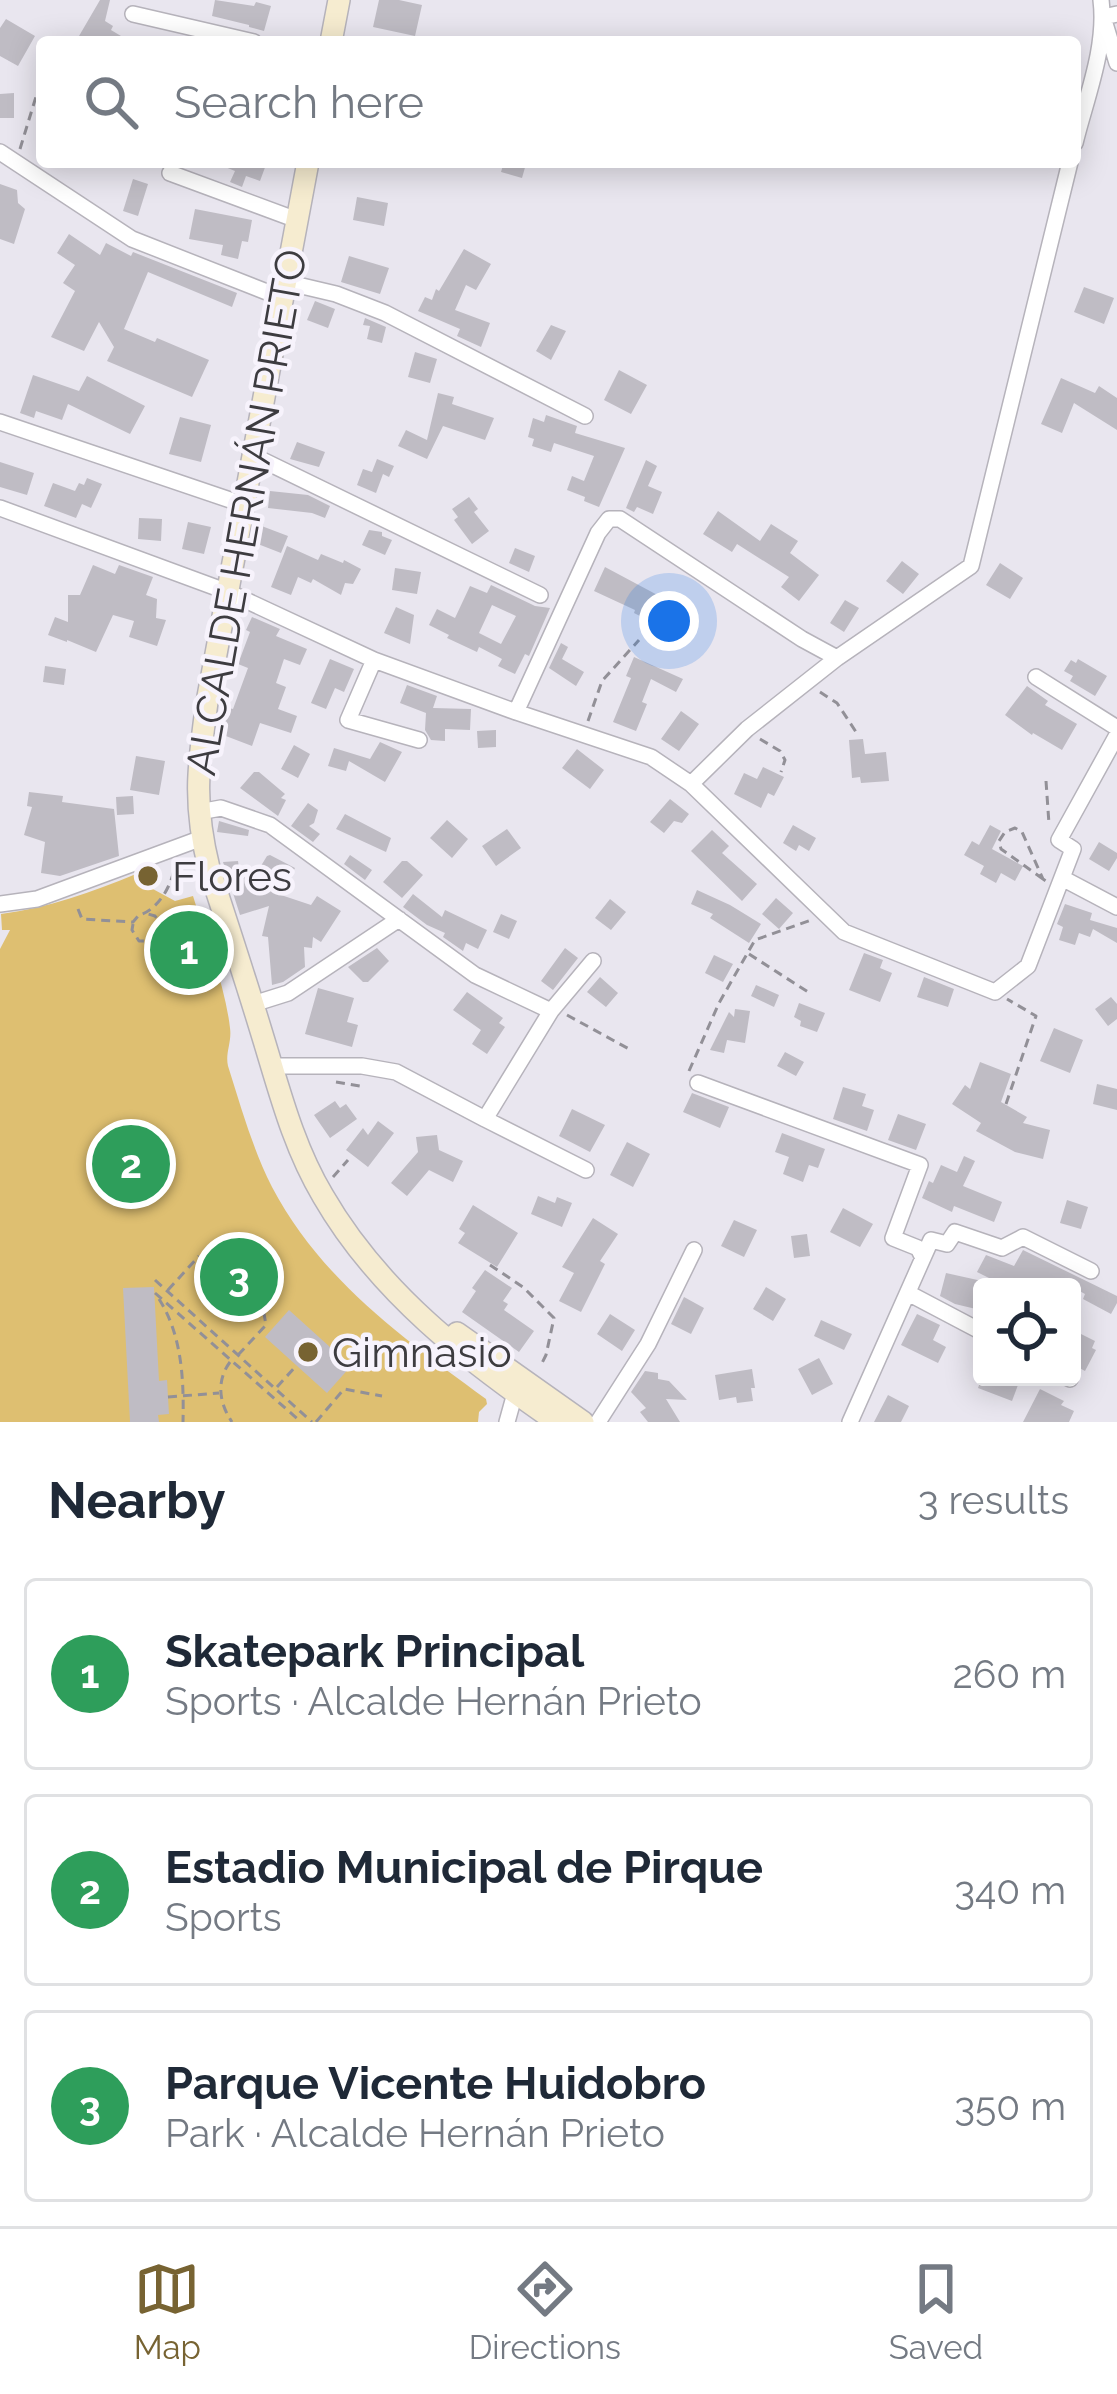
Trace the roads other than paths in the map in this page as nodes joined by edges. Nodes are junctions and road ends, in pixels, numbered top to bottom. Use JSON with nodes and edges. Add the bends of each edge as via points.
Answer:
{"nodes":[{"id":1,"x":339,"y":0,"type":"edge"},
{"id":2,"x":1107,"y":10,"type":"edge"},
{"id":3,"x":133,"y":14,"type":"dead end"},
{"id":4,"x":228,"y":36,"type":"edge"},
{"id":5,"x":332,"y":36,"type":"edge"},
{"id":6,"x":1117,"y":63,"type":"edge"},
{"id":7,"x":1081,"y":119,"type":"edge"},
{"id":8,"x":0,"y":152,"type":"edge"},
{"id":9,"x":307,"y":168,"type":"edge"},
{"id":10,"x":1069,"y":168,"type":"edge"},
{"id":11,"x":170,"y":173,"type":"dead end"},
{"id":12,"x":297,"y":220,"type":"junction"},
{"id":13,"x":284,"y":290,"type":"junction"},
{"id":14,"x":585,"y":416,"type":"dead end"},
{"id":15,"x":0,"y":422,"type":"edge"},
{"id":16,"x":254,"y":456,"type":"junction"},
{"id":17,"x":244,"y":505,"type":"junction"},
{"id":18,"x":0,"y":508,"type":"edge"},
{"id":19,"x":228,"y":592,"type":"junction"},
{"id":20,"x":540,"y":595,"type":"dead end"},
{"id":21,"x":837,"y":658,"type":"junction"},
{"id":22,"x":374,"y":659,"type":"junction"},
{"id":23,"x":1036,"y":677,"type":"dead end"},
{"id":24,"x":516,"y":712,"type":"junction"},
{"id":25,"x":1117,"y":732,"type":"edge"},
{"id":26,"x":419,"y":740,"type":"dead end"},
{"id":27,"x":691,"y":784,"type":"junction"},
{"id":28,"x":199,"y":812,"type":"junction"},
{"id":29,"x":202,"y":838,"type":"junction"},
{"id":30,"x":1054,"y":881,"type":"junction"},
{"id":31,"x":0,"y":904,"type":"edge"},
{"id":32,"x":1117,"y":908,"type":"edge"},
{"id":33,"x":398,"y":919,"type":"junction"},
{"id":34,"x":593,"y":961,"type":"dead end"},
{"id":35,"x":253,"y":1004,"type":"junction"},
{"id":36,"x":550,"y":1014,"type":"junction"},
{"id":37,"x":272,"y":1066,"type":"junction"},
{"id":38,"x":694,"y":1078,"type":"road end"},
{"id":39,"x":485,"y":1119,"type":"junction"},
{"id":40,"x":586,"y":1169,"type":"dead end"},
{"id":41,"x":694,"y":1250,"type":"dead end"},
{"id":42,"x":923,"y":1258,"type":"junction"},
{"id":43,"x":1090,"y":1271,"type":"dead end"},
{"id":44,"x":908,"y":1293,"type":"junction"},
{"id":45,"x":973,"y":1327,"type":"edge"},
{"id":46,"x":522,"y":1385,"type":"junction"},
{"id":47,"x":507,"y":1422,"type":"edge"},
{"id":48,"x":557,"y":1422,"type":"edge"},
{"id":49,"x":584,"y":1422,"type":"edge"},
{"id":50,"x":598,"y":1422,"type":"edge"},
{"id":51,"x":850,"y":1422,"type":"edge"}],
"edges":[{"from":1,"to":5,"type":"main road"},
{"from":2,"to":6,"type":"street"},
{"from":2,"to":7,"type":"street"},
{"from":3,"to":4,"type":"street"},
{"from":8,"to":13,"type":"street","via":[[132,238]]},
{"from":9,"to":12,"type":"main road","name":"ALCALDE HERNÁN PRIETO"},
{"from":10,"to":21,"type":"street","via":[[971,566]]},
{"from":11,"to":12,"type":"street"},
{"from":12,"to":13,"type":"main road","name":"ALCALDE HERNÁN PRIETO"},
{"from":13,"to":14,"type":"street","via":[[336,294],[386,313]]},
{"from":13,"to":16,"type":"main road","name":"ALCALDE HERNÁN PRIETO"},
{"from":15,"to":17,"type":"street"},
{"from":16,"to":17,"type":"main road","name":"ALCALDE HERNÁN PRIETO"},
{"from":16,"to":20,"type":"street"},
{"from":17,"to":19,"type":"main road","name":"ALCALDE HERNÁN PRIETO"},
{"from":18,"to":19,"type":"street"},
{"from":19,"to":22,"type":"street"},
{"from":19,"to":28,"type":"main road","name":"ALCALDE HERNÁN PRIETO","via":[[198,765]]},
{"from":21,"to":24,"type":"street","via":[[609,519]]},
{"from":21,"to":27,"type":"street"},
{"from":22,"to":24,"type":"street"},
{"from":22,"to":26,"type":"street","via":[[348,720]]},
{"from":23,"to":25,"type":"street"},
{"from":24,"to":27,"type":"street","via":[[651,757]]},
{"from":25,"to":30,"type":"street","via":[[1059,840],[1072,849]]},
{"from":27,"to":30,"type":"street","via":[[844,932],[995,992],[1028,966]]},
{"from":28,"to":29,"type":"main road","name":"ALCALDE HERNÁN PRIETO"},
{"from":28,"to":33,"type":"street","via":[[221,808],[271,824]]},
{"from":29,"to":31,"type":"street"},
{"from":29,"to":35,"type":"main road","name":"ALCALDE HERNÁN PRIETO"},
{"from":30,"to":32,"type":"street"},
{"from":33,"to":35,"type":"street","via":[[288,993]]},
{"from":33,"to":36,"type":"street","via":[[475,975]]},
{"from":34,"to":36,"type":"street"},
{"from":35,"to":37,"type":"main road","name":"ALCALDE HERNÁN PRIETO"},
{"from":36,"to":39,"type":"street"},
{"from":37,"to":39,"type":"street","via":[[396,1072]]},
{"from":37,"to":46,"type":"main road","name":"ALCALDE HERNÁN PRIETO","via":[[309,1171],[369,1260],[430,1327]]},
{"from":38,"to":42,"type":"street","via":[[920,1165],[892,1238]]},
{"from":39,"to":40,"type":"street"},
{"from":41,"to":50,"type":"street"},
{"from":42,"to":43,"type":"street","via":[[931,1240],[947,1244],[955,1232],[1002,1248],[1023,1237]]},
{"from":42,"to":44,"type":"street"},
{"from":44,"to":45,"type":"street"},
{"from":44,"to":51,"type":"street"},
{"from":46,"to":47,"type":"street"},
{"from":46,"to":48,"type":"main road","name":"ALCALDE HERNÁN PRIETO"},
{"from":46,"to":49,"type":"main road","name":"ALCALDE HERNÁN PRIETO"}]}
